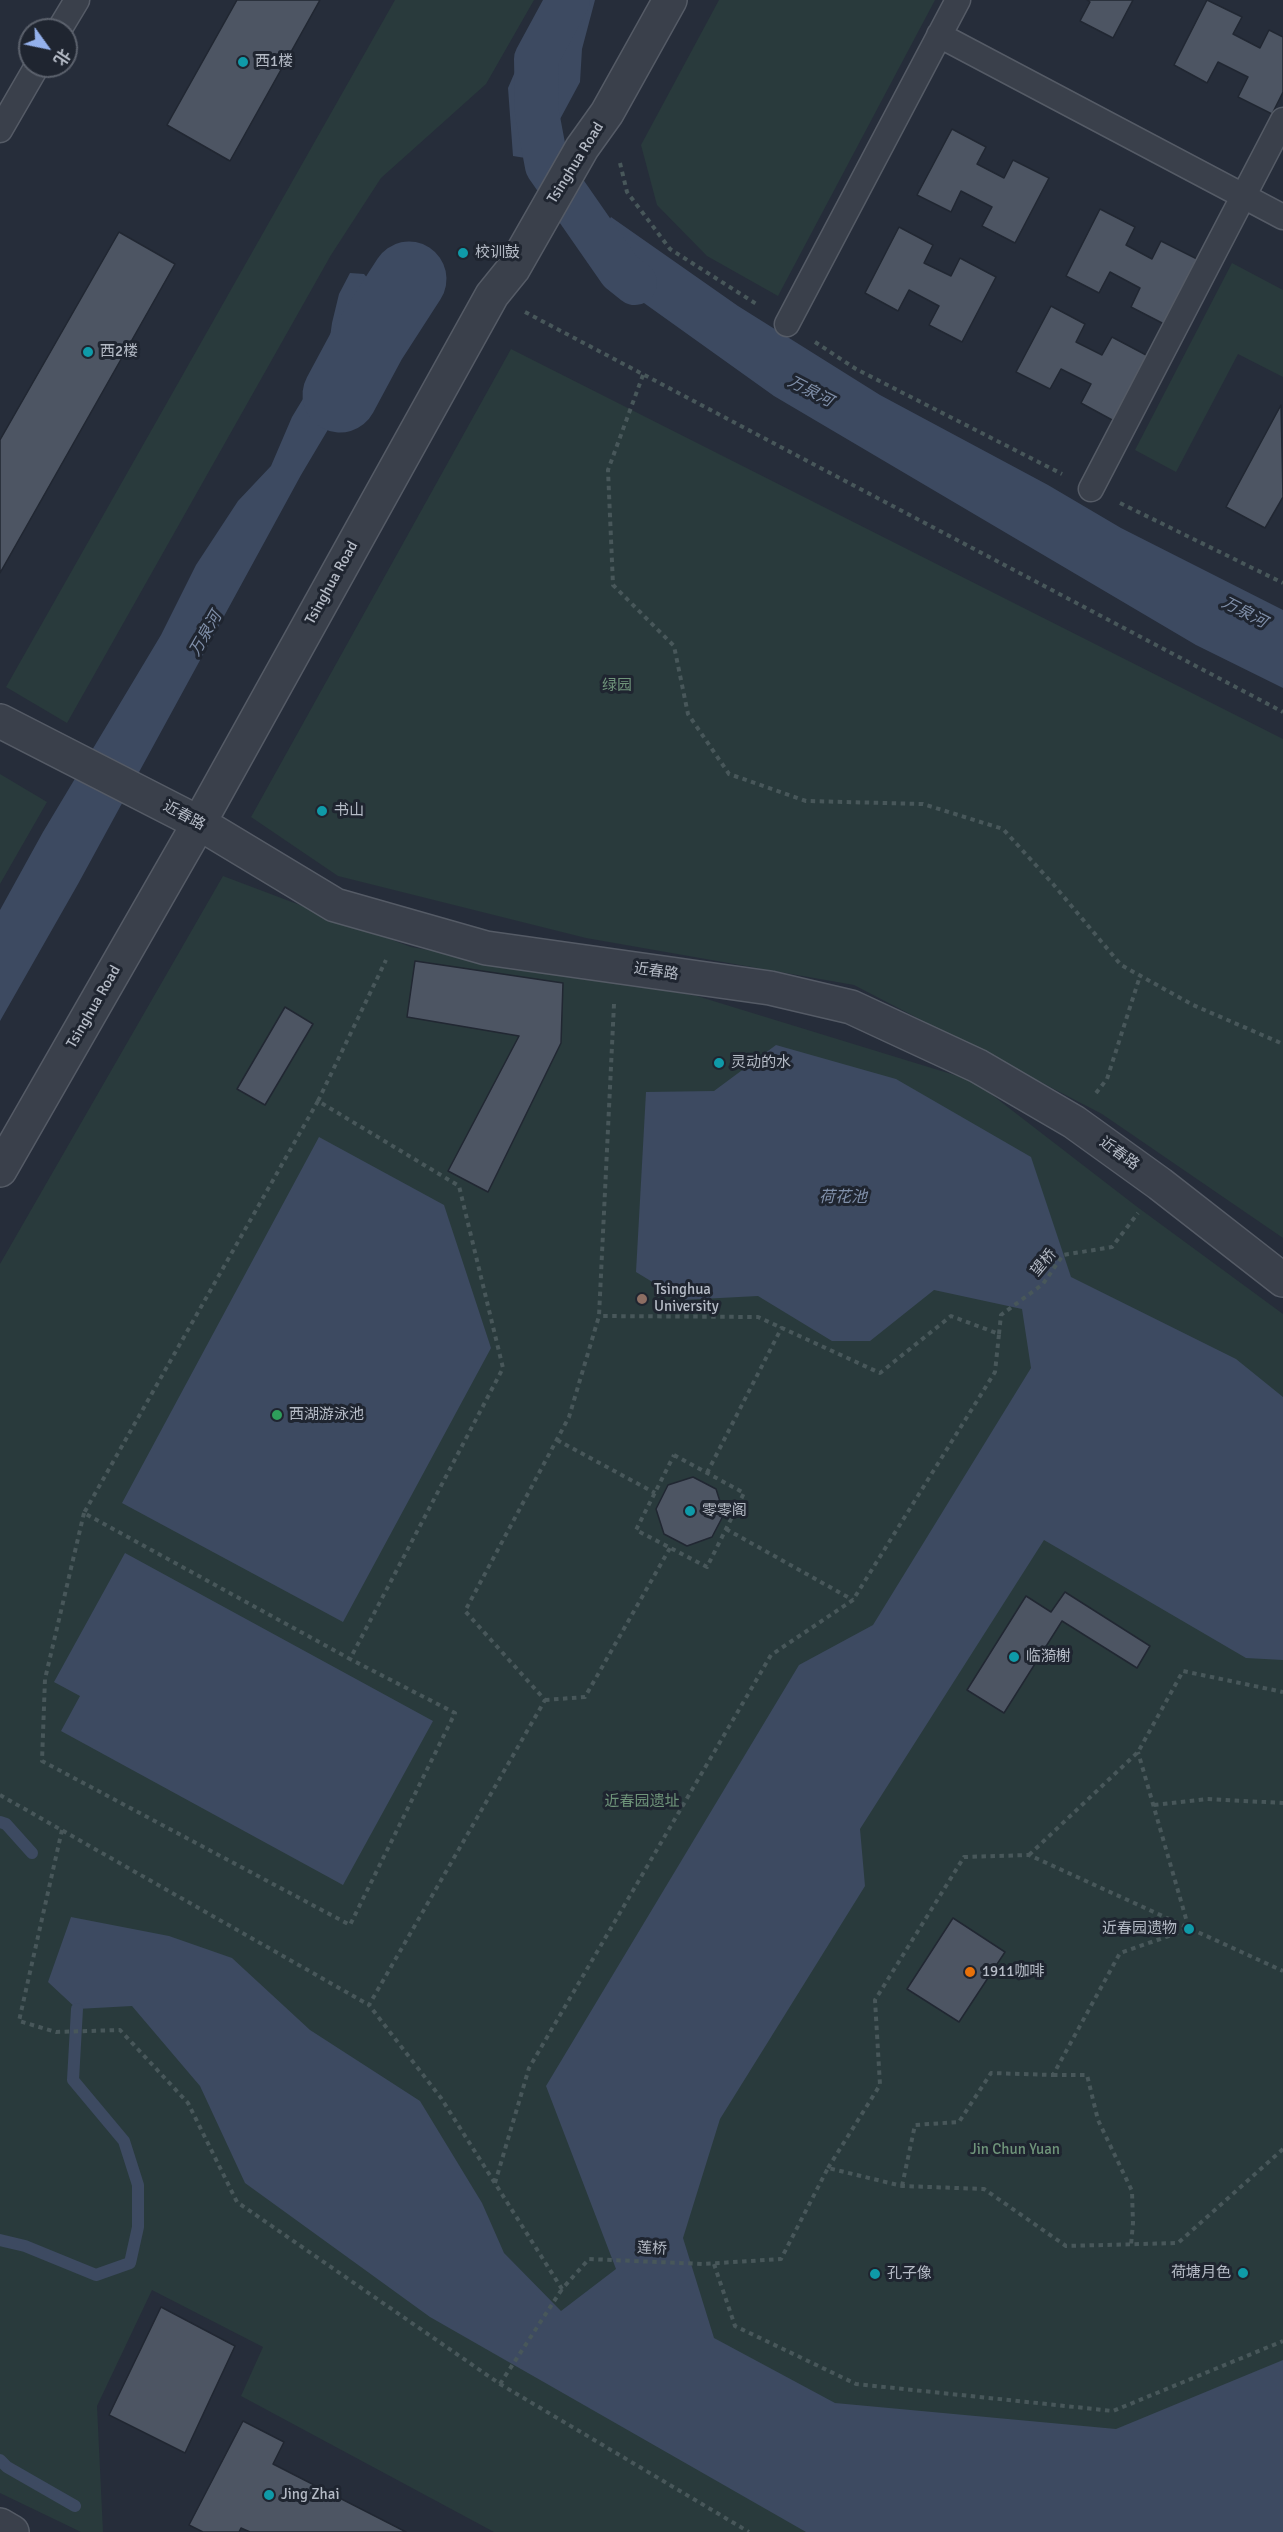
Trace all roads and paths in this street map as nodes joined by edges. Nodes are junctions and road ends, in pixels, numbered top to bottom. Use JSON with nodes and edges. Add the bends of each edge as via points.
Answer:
{"nodes":[{"id":1,"x":77,"y":0,"type":"edge"},
{"id":2,"x":670,"y":0,"type":"edge"},
{"id":3,"x":958,"y":0,"type":"edge"},
{"id":4,"x":66,"y":18,"type":"edge"},
{"id":5,"x":939,"y":35,"type":"junction"},
{"id":6,"x":31,"y":78,"type":"edge"},
{"id":7,"x":607,"y":113,"type":"junction"},
{"id":8,"x":1283,"y":120,"type":"edge"},
{"id":9,"x":0,"y":130,"type":"edge"},
{"id":10,"x":1244,"y":197,"type":"junction"},
{"id":11,"x":1283,"y":217,"type":"edge"},
{"id":12,"x":492,"y":295,"type":"junction"},
{"id":13,"x":787,"y":324,"type":"junction"},
{"id":14,"x":643,"y":375,"type":"junction"},
{"id":15,"x":1091,"y":489,"type":"junction"},
{"id":16,"x":1283,"y":583,"type":"edge"},
{"id":17,"x":1283,"y":712,"type":"edge"},
{"id":18,"x":0,"y":721,"type":"edge"},
{"id":19,"x":199,"y":823,"type":"junction"},
{"id":20,"x":404,"y":924,"type":"junction"},
{"id":21,"x":616,"y":966,"type":"junction"},
{"id":22,"x":1140,"y":976,"type":"junction"},
{"id":23,"x":1283,"y":1044,"type":"edge"},
{"id":24,"x":318,"y":1101,"type":"junction"},
{"id":25,"x":1074,"y":1122,"type":"junction"},
{"id":26,"x":0,"y":1170,"type":"edge"},
{"id":27,"x":1112,"y":1246,"type":"dead end"},
{"id":28,"x":1283,"y":1280,"type":"edge"},
{"id":29,"x":599,"y":1316,"type":"junction"},
{"id":30,"x":782,"y":1328,"type":"junction"},
{"id":31,"x":999,"y":1334,"type":"junction"},
{"id":32,"x":557,"y":1440,"type":"junction"},
{"id":33,"x":707,"y":1473,"type":"junction"},
{"id":34,"x":655,"y":1493,"type":"junction"},
{"id":35,"x":84,"y":1513,"type":"junction"},
{"id":36,"x":726,"y":1529,"type":"junction"},
{"id":37,"x":670,"y":1548,"type":"junction"},
{"id":38,"x":854,"y":1600,"type":"junction"},
{"id":39,"x":350,"y":1659,"type":"junction"},
{"id":40,"x":1283,"y":1692,"type":"edge"},
{"id":41,"x":545,"y":1700,"type":"junction"},
{"id":42,"x":1138,"y":1752,"type":"junction"},
{"id":43,"x":0,"y":1795,"type":"edge"},
{"id":44,"x":1283,"y":1803,"type":"edge"},
{"id":45,"x":1154,"y":1805,"type":"junction"},
{"id":46,"x":62,"y":1830,"type":"junction"},
{"id":47,"x":1029,"y":1855,"type":"junction"},
{"id":48,"x":1189,"y":1929,"type":"junction"},
{"id":49,"x":1283,"y":1971,"type":"edge"},
{"id":50,"x":369,"y":2005,"type":"junction"},
{"id":51,"x":1053,"y":2075,"type":"junction"},
{"id":52,"x":1283,"y":2149,"type":"edge"},
{"id":53,"x":828,"y":2168,"type":"junction"},
{"id":54,"x":495,"y":2183,"type":"junction"},
{"id":55,"x":902,"y":2186,"type":"junction"},
{"id":56,"x":1131,"y":2245,"type":"junction"},
{"id":57,"x":714,"y":2264,"type":"junction"},
{"id":58,"x":562,"y":2289,"type":"junction"},
{"id":59,"x":1283,"y":2341,"type":"edge"},
{"id":60,"x":500,"y":2384,"type":"junction"},
{"id":61,"x":0,"y":2525,"type":"edge"},
{"id":62,"x":12,"y":2532,"type":"edge"},
{"id":63,"x":749,"y":2532,"type":"edge"}],
"edges":[{"from":1,"to":4,"type":"lane"},
{"from":2,"to":7,"type":"street","name":"Tsinghua Road"},
{"from":3,"to":5,"type":"lane"},
{"from":5,"to":10,"type":"lane"},
{"from":5,"to":13,"type":"lane"},
{"from":6,"to":9,"type":"lane"},
{"from":7,"to":12,"type":"street","name":"Tsinghua Road","via":[[582,148],[513,269]]},
{"from":7,"to":13,"type":"path","via":[[627,192],[670,249]]},
{"from":8,"to":10,"type":"lane"},
{"from":10,"to":11,"type":"lane"},
{"from":10,"to":15,"type":"lane"},
{"from":12,"to":14,"type":"path"},
{"from":12,"to":19,"type":"street","name":"Tsinghua Road"},
{"from":13,"to":15,"type":"path","via":[[856,369]]},
{"from":14,"to":17,"type":"path"},
{"from":14,"to":22,"type":"path","via":[[608,470],[613,585],[674,646],[688,714],[729,774],[806,801],[923,804],[1003,829],[1121,965]]},
{"from":15,"to":16,"type":"path"},
{"from":18,"to":19,"type":"street","name":"近春路"},
{"from":19,"to":20,"type":"street","name":"近春路","via":[[335,905]]},
{"from":19,"to":26,"type":"street","name":"Tsinghua Road"},
{"from":20,"to":21,"type":"street","name":"近春路","via":[[486,948]]},
{"from":20,"to":24,"type":"path"},
{"from":21,"to":25,"type":"street","name":"近春路","via":[[770,988],[851,1007],[978,1066]]},
{"from":21,"to":29,"type":"path"},
{"from":22,"to":23,"type":"path","via":[[1193,1005]]},
{"from":22,"to":25,"type":"path","via":[[1107,1079]]},
{"from":24,"to":35,"type":"path"},
{"from":24,"to":39,"type":"path","via":[[459,1186],[503,1368]]},
{"from":25,"to":28,"type":"street","name":"近春路"},
{"from":27,"to":31,"type":"path","name":"望桥","via":[[1064,1255],[1043,1284],[1001,1315]]},
{"from":29,"to":30,"type":"path","via":[[758,1317]]},
{"from":29,"to":32,"type":"path","via":[[569,1417]]},
{"from":30,"to":31,"type":"path","via":[[880,1372],[951,1316]]},
{"from":30,"to":33,"type":"path"},
{"from":31,"to":38,"type":"path","via":[[995,1372]]},
{"from":32,"to":34,"type":"path"},
{"from":32,"to":41,"type":"path","via":[[465,1611]]},
{"from":33,"to":34,"type":"path","via":[[674,1455]]},
{"from":33,"to":36,"type":"path","via":[[744,1493]]},
{"from":34,"to":37,"type":"path","via":[[636,1530]]},
{"from":35,"to":39,"type":"path"},
{"from":35,"to":39,"type":"path","via":[[45,1679],[42,1761],[350,1925],[455,1713]]},
{"from":36,"to":37,"type":"path","via":[[707,1567]]},
{"from":36,"to":38,"type":"path"},
{"from":37,"to":41,"type":"path","via":[[585,1697]]},
{"from":38,"to":54,"type":"path","via":[[771,1655],[529,2068]]},
{"from":40,"to":42,"type":"path","via":[[1183,1671]]},
{"from":41,"to":50,"type":"path"},
{"from":42,"to":45,"type":"path"},
{"from":42,"to":47,"type":"path"},
{"from":43,"to":46,"type":"path"},
{"from":44,"to":45,"type":"path","via":[[1207,1799]]},
{"from":45,"to":48,"type":"path"},
{"from":46,"to":50,"type":"path"},
{"from":46,"to":60,"type":"path","via":[[19,2021],[56,2032],[120,2030],[188,2103],[237,2202]]},
{"from":47,"to":48,"type":"path"},
{"from":47,"to":53,"type":"path","via":[[964,1857],[875,2000],[880,2085]]},
{"from":48,"to":49,"type":"path"},
{"from":48,"to":51,"type":"path","via":[[1120,1953]]},
{"from":50,"to":54,"type":"path","via":[[441,2098]]},
{"from":51,"to":55,"type":"path","via":[[991,2073],[959,2122],[915,2125]]},
{"from":51,"to":56,"type":"path","via":[[1087,2075],[1098,2120],[1132,2191]]},
{"from":52,"to":56,"type":"path","via":[[1178,2243]]},
{"from":53,"to":55,"type":"path"},
{"from":53,"to":57,"type":"path","name":"莲桥","via":[[781,2259]]},
{"from":54,"to":58,"type":"path"},
{"from":55,"to":56,"type":"path","via":[[984,2190],[1066,2246]]},
{"from":57,"to":58,"type":"path","name":"莲桥","via":[[589,2259]]},
{"from":57,"to":59,"type":"path","via":[[735,2326],[856,2384],[1113,2411]]},
{"from":58,"to":60,"type":"path"},
{"from":60,"to":63,"type":"path"},
{"from":61,"to":62,"type":"street"}]}
